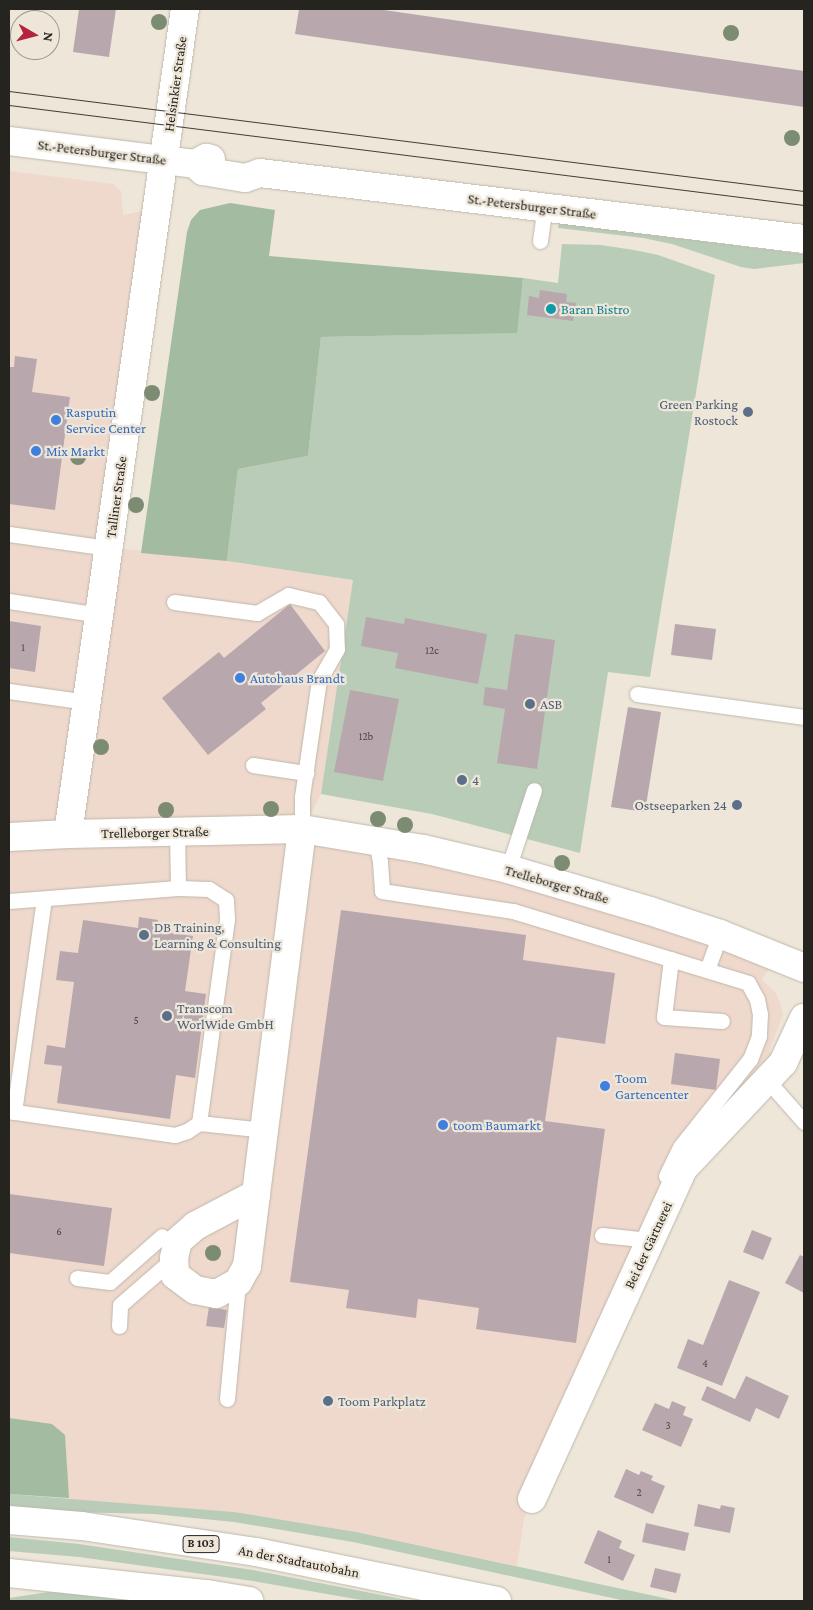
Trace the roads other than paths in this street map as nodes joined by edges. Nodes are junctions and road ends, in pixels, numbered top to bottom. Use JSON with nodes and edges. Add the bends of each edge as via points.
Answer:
{"nodes":[{"id":1,"x":185,"y":9,"type":"edge"},
{"id":2,"x":9,"y":141,"type":"edge"},
{"id":3,"x":164,"y":160,"type":"junction"},
{"id":4,"x":545,"y":208,"type":"junction"},
{"id":5,"x":804,"y":239,"type":"edge"},
{"id":6,"x":540,"y":241,"type":"dead end"},
{"id":7,"x":9,"y":534,"type":"edge"},
{"id":8,"x":109,"y":548,"type":"junction"},
{"id":9,"x":9,"y":601,"type":"edge"},
{"id":10,"x":174,"y":602,"type":"dead end"},
{"id":11,"x":99,"y":615,"type":"junction"},
{"id":12,"x":9,"y":691,"type":"edge"},
{"id":13,"x":637,"y":694,"type":"dead end"},
{"id":14,"x":87,"y":702,"type":"junction"},
{"id":15,"x":804,"y":717,"type":"edge"},
{"id":16,"x":253,"y":765,"type":"dead end"},
{"id":17,"x":306,"y":773,"type":"junction"},
{"id":18,"x":534,"y":790,"type":"dead end"},
{"id":19,"x":302,"y":829,"type":"junction"},
{"id":20,"x":177,"y":831,"type":"junction"},
{"id":21,"x":68,"y":834,"type":"junction"},
{"id":22,"x":9,"y":837,"type":"edge"},
{"id":23,"x":376,"y":841,"type":"junction"},
{"id":24,"x":508,"y":869,"type":"junction"},
{"id":25,"x":178,"y":888,"type":"junction"},
{"id":26,"x":44,"y":899,"type":"junction"},
{"id":27,"x":9,"y":901,"type":"edge"},
{"id":28,"x":720,"y":934,"type":"junction"},
{"id":29,"x":671,"y":959,"type":"junction"},
{"id":30,"x":804,"y":968,"type":"edge"},
{"id":31,"x":707,"y":970,"type":"junction"},
{"id":32,"x":804,"y":1018,"type":"edge"},
{"id":33,"x":722,"y":1021,"type":"dead end"},
{"id":34,"x":767,"y":1080,"type":"junction"},
{"id":35,"x":11,"y":1111,"type":"edge"},
{"id":36,"x":804,"y":1122,"type":"edge"},
{"id":37,"x":199,"y":1123,"type":"junction"},
{"id":38,"x":264,"y":1130,"type":"junction"},
{"id":39,"x":256,"y":1194,"type":"junction"},
{"id":40,"x":602,"y":1235,"type":"dead end"},
{"id":41,"x":639,"y":1239,"type":"junction"},
{"id":42,"x":168,"y":1247,"type":"junction"},
{"id":43,"x":77,"y":1278,"type":"dead end"},
{"id":44,"x":238,"y":1282,"type":"junction"},
{"id":45,"x":119,"y":1326,"type":"dead end"},
{"id":46,"x":568,"y":1387,"type":"dead end"},
{"id":47,"x":227,"y":1399,"type":"dead end"},
{"id":48,"x":532,"y":1499,"type":"dead end"},
{"id":49,"x":9,"y":1520,"type":"edge"},
{"id":50,"x":9,"y":1573,"type":"edge"},
{"id":51,"x":250,"y":1601,"type":"edge"},
{"id":52,"x":498,"y":1601,"type":"edge"}],
"edges":[{"from":1,"to":3,"type":"main road","name":"Helsinkier Straße"},
{"from":2,"to":3,"type":"main road","name":"St.-Petersburger Straße"},
{"from":3,"to":4,"type":"main road","name":"St.-Petersburger Straße","via":[[195,164],[204,171],[245,178],[260,172]]},
{"from":3,"to":8,"type":"main road","name":"Talliner Straße"},
{"from":4,"to":5,"type":"main road","name":"St.-Petersburger Straße"},
{"from":4,"to":6,"type":"lane"},
{"from":7,"to":8,"type":"lane"},
{"from":8,"to":11,"type":"main road","name":"Talliner Straße"},
{"from":9,"to":11,"type":"lane"},
{"from":10,"to":17,"type":"lane","via":[[257,612],[288,594],[318,602],[336,624],[337,649],[319,680]]},
{"from":11,"to":14,"type":"main road","name":"Talliner Straße"},
{"from":12,"to":14,"type":"lane"},
{"from":13,"to":15,"type":"lane"},
{"from":14,"to":21,"type":"main road","name":"Talliner Straße"},
{"from":16,"to":17,"type":"lane"},
{"from":17,"to":19,"type":"lane"},
{"from":18,"to":24,"type":"lane"},
{"from":19,"to":20,"type":"main road","name":"Trelleborger Straße"},
{"from":19,"to":23,"type":"main road","name":"Trelleborger Straße"},
{"from":19,"to":38,"type":"main road"},
{"from":20,"to":21,"type":"main road","name":"Trelleborger Straße"},
{"from":20,"to":25,"type":"lane"},
{"from":21,"to":22,"type":"main road","name":"Trelleborger Straße"},
{"from":23,"to":24,"type":"main road","name":"Trelleborger Straße"},
{"from":23,"to":29,"type":"lane","via":[[382,891],[513,911]]},
{"from":24,"to":28,"type":"main road","name":"Trelleborger Straße"},
{"from":25,"to":26,"type":"lane"},
{"from":25,"to":37,"type":"lane","via":[[210,889],[226,900],[227,919]]},
{"from":26,"to":27,"type":"lane"},
{"from":26,"to":35,"type":"lane"},
{"from":28,"to":30,"type":"main road","name":"Trelleborger Straße"},
{"from":28,"to":31,"type":"lane"},
{"from":29,"to":31,"type":"lane"},
{"from":29,"to":33,"type":"lane","via":[[664,1017]]},
{"from":31,"to":41,"type":"lane","via":[[748,984],[757,999],[759,1036],[750,1059],[680,1147]]},
{"from":32,"to":34,"type":"main road","name":"Bei der Gärtnerei","via":[[782,1063]]},
{"from":34,"to":36,"type":"lane"},
{"from":34,"to":48,"type":"main road","name":"Bei der Gärtnerei","via":[[683,1169]]},
{"from":35,"to":37,"type":"lane","via":[[175,1135]]},
{"from":37,"to":38,"type":"lane"},
{"from":38,"to":39,"type":"main road"},
{"from":39,"to":42,"type":"main road","via":[[195,1226]]},
{"from":39,"to":44,"type":"main road","via":[[247,1266]]},
{"from":40,"to":41,"type":"lane"},
{"from":41,"to":46,"type":"lane","via":[[584,1360]]},
{"from":42,"to":43,"type":"lane","via":[[110,1282]]},
{"from":42,"to":44,"type":"main road","via":[[176,1275],[195,1290],[216,1294]]},
{"from":42,"to":45,"type":"lane","via":[[120,1305]]},
{"from":44,"to":47,"type":"lane"},
{"from":49,"to":52,"type":"main road","name":"An der Stadtautobahn","number":"B 103","via":[[82,1526],[256,1552]]},
{"from":50,"to":51,"type":"main road"}]}
